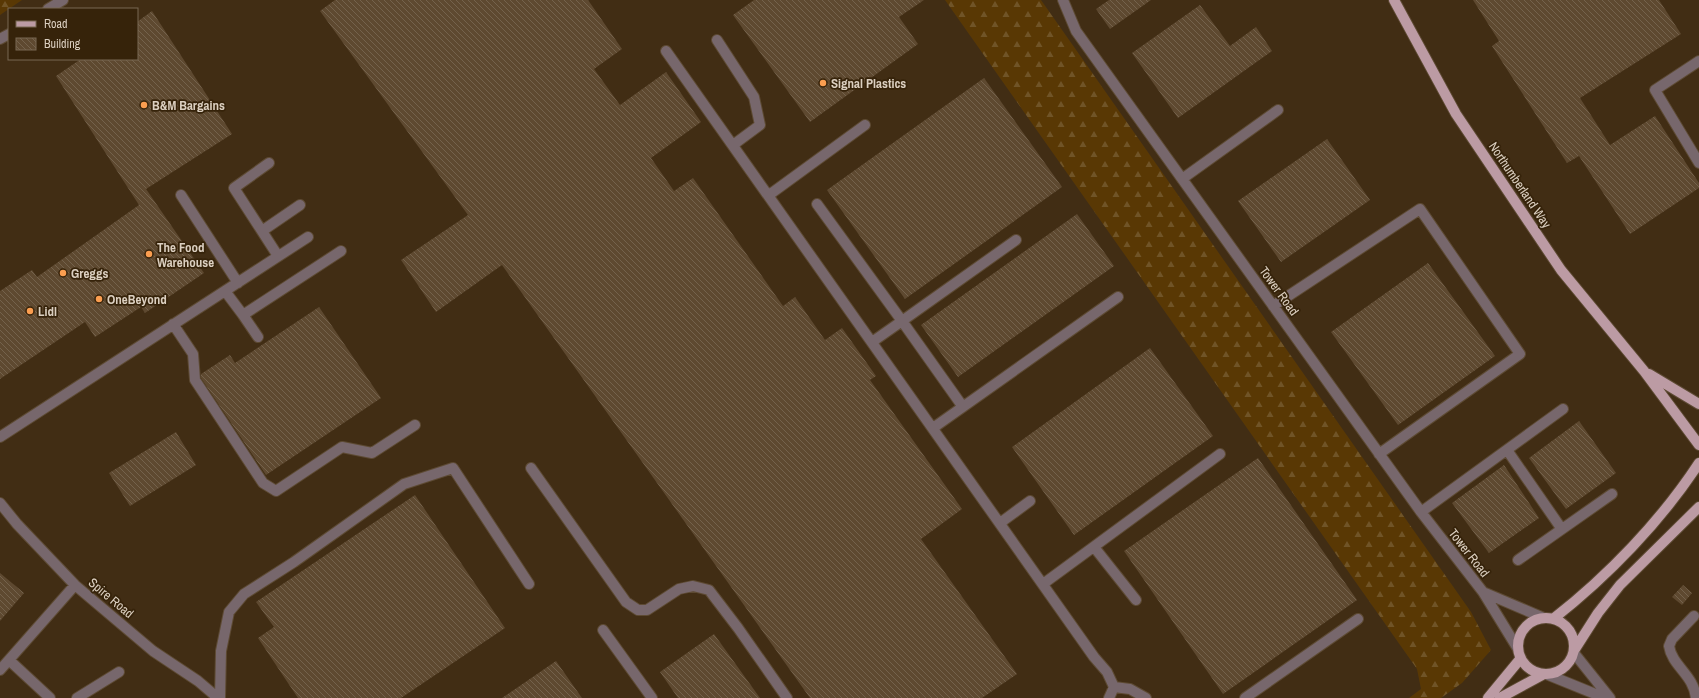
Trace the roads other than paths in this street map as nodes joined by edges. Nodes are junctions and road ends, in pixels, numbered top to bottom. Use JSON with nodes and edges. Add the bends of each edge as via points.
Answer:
{"nodes":[{"id":1,"x":62,"y":0,"type":"edge"},
{"id":2,"x":1063,"y":0,"type":"edge"},
{"id":3,"x":1394,"y":0,"type":"edge"},
{"id":4,"x":50,"y":8,"type":"edge"},
{"id":5,"x":717,"y":40,"type":"dead end"},
{"id":6,"x":666,"y":51,"type":"dead end"},
{"id":7,"x":1699,"y":61,"type":"edge"},
{"id":8,"x":1278,"y":110,"type":"dead end"},
{"id":9,"x":865,"y":125,"type":"dead end"},
{"id":10,"x":733,"y":145,"type":"junction"},
{"id":11,"x":269,"y":163,"type":"dead end"},
{"id":12,"x":1699,"y":163,"type":"edge"},
{"id":13,"x":1182,"y":179,"type":"junction"},
{"id":14,"x":181,"y":195,"type":"dead end"},
{"id":15,"x":769,"y":196,"type":"junction"},
{"id":16,"x":817,"y":204,"type":"dead end"},
{"id":17,"x":300,"y":205,"type":"dead end"},
{"id":18,"x":262,"y":231,"type":"junction"},
{"id":19,"x":308,"y":237,"type":"dead end"},
{"id":20,"x":1016,"y":240,"type":"dead end"},
{"id":21,"x":341,"y":251,"type":"dead end"},
{"id":22,"x":278,"y":256,"type":"junction"},
{"id":23,"x":238,"y":283,"type":"junction"},
{"id":24,"x":225,"y":291,"type":"junction"},
{"id":25,"x":1118,"y":297,"type":"dead end"},
{"id":26,"x":1273,"y":306,"type":"junction"},
{"id":27,"x":243,"y":315,"type":"junction"},
{"id":28,"x":902,"y":322,"type":"junction"},
{"id":29,"x":173,"y":324,"type":"junction"},
{"id":30,"x":258,"y":337,"type":"dead end"},
{"id":31,"x":872,"y":342,"type":"junction"},
{"id":32,"x":1644,"y":371,"type":"junction"},
{"id":33,"x":1699,"y":404,"type":"edge"},
{"id":34,"x":962,"y":407,"type":"junction"},
{"id":35,"x":1563,"y":409,"type":"dead end"},
{"id":36,"x":416,"y":425,"type":"dead end"},
{"id":37,"x":933,"y":428,"type":"junction"},
{"id":38,"x":0,"y":437,"type":"edge"},
{"id":39,"x":1699,"y":445,"type":"edge"},
{"id":40,"x":1507,"y":450,"type":"junction"},
{"id":41,"x":1220,"y":454,"type":"dead end"},
{"id":42,"x":1379,"y":454,"type":"junction"},
{"id":43,"x":1699,"y":463,"type":"edge"},
{"id":44,"x":531,"y":468,"type":"dead end"},
{"id":45,"x":1612,"y":494,"type":"dead end"},
{"id":46,"x":1030,"y":501,"type":"dead end"},
{"id":47,"x":0,"y":503,"type":"edge"},
{"id":48,"x":1699,"y":507,"type":"edge"},
{"id":49,"x":1421,"y":512,"type":"junction"},
{"id":50,"x":1000,"y":523,"type":"junction"},
{"id":51,"x":1561,"y":528,"type":"junction"},
{"id":52,"x":1094,"y":547,"type":"junction"},
{"id":53,"x":1518,"y":560,"type":"dead end"},
{"id":54,"x":529,"y":584,"type":"dead end"},
{"id":55,"x":1043,"y":584,"type":"junction"},
{"id":56,"x":75,"y":585,"type":"junction"},
{"id":57,"x":1483,"y":592,"type":"junction"},
{"id":58,"x":1136,"y":600,"type":"dead end"},
{"id":59,"x":1694,"y":616,"type":"dead end"},
{"id":60,"x":1358,"y":619,"type":"dead end"},
{"id":61,"x":1548,"y":619,"type":"junction"},
{"id":62,"x":603,"y":630,"type":"dead end"},
{"id":63,"x":1574,"y":651,"type":"junction"},
{"id":64,"x":1519,"y":654,"type":"junction"},
{"id":65,"x":9,"y":660,"type":"junction"},
{"id":66,"x":0,"y":670,"type":"edge"},
{"id":67,"x":119,"y":672,"type":"dead end"},
{"id":68,"x":1544,"y":674,"type":"junction"},
{"id":69,"x":1114,"y":687,"type":"junction"},
{"id":70,"x":50,"y":698,"type":"edge"},
{"id":71,"x":77,"y":698,"type":"edge"},
{"id":72,"x":219,"y":698,"type":"edge"},
{"id":73,"x":652,"y":698,"type":"edge"},
{"id":74,"x":787,"y":698,"type":"edge"},
{"id":75,"x":1108,"y":698,"type":"edge"},
{"id":76,"x":1146,"y":698,"type":"edge"},
{"id":77,"x":1245,"y":698,"type":"edge"},
{"id":78,"x":1488,"y":698,"type":"edge"},
{"id":79,"x":1500,"y":698,"type":"edge"},
{"id":80,"x":1605,"y":698,"type":"edge"},
{"id":81,"x":1610,"y":698,"type":"edge"},
{"id":82,"x":1696,"y":698,"type":"edge"}],
"edges":[{"from":1,"to":4,"type":"street"},
{"from":2,"to":13,"type":"street","name":"Tower Road","via":[[1076,31]]},
{"from":3,"to":32,"type":"main road","name":"Northumberland Way","via":[[1456,114],[1561,270]]},
{"from":5,"to":10,"type":"street","via":[[754,97],[760,125]]},
{"from":6,"to":10,"type":"street"},
{"from":7,"to":12,"type":"street","via":[[1654,90]]},
{"from":8,"to":13,"type":"street"},
{"from":9,"to":15,"type":"street"},
{"from":10,"to":15,"type":"street"},
{"from":11,"to":18,"type":"street","via":[[234,188]]},
{"from":13,"to":26,"type":"street","name":"Tower Road"},
{"from":14,"to":23,"type":"street"},
{"from":15,"to":31,"type":"street"},
{"from":16,"to":28,"type":"street"},
{"from":17,"to":18,"type":"street"},
{"from":18,"to":22,"type":"street"},
{"from":19,"to":22,"type":"street"},
{"from":20,"to":28,"type":"street"},
{"from":21,"to":27,"type":"street"},
{"from":22,"to":23,"type":"street"},
{"from":23,"to":24,"type":"street"},
{"from":24,"to":27,"type":"street"},
{"from":24,"to":29,"type":"street"},
{"from":25,"to":34,"type":"street"},
{"from":26,"to":42,"type":"street","name":"Tower Road"},
{"from":26,"to":42,"type":"street","via":[[1420,209],[1520,354]]},
{"from":27,"to":30,"type":"street"},
{"from":28,"to":31,"type":"street"},
{"from":28,"to":34,"type":"street"},
{"from":29,"to":36,"type":"street","via":[[193,354],[195,380],[263,483],[276,490],[342,446],[372,453]]},
{"from":29,"to":38,"type":"street"},
{"from":31,"to":37,"type":"street"},
{"from":32,"to":33,"type":"main road","name":"Northumberland Way"},
{"from":32,"to":39,"type":"main road","name":"Northumberland Way"},
{"from":34,"to":37,"type":"street"},
{"from":35,"to":40,"type":"street"},
{"from":37,"to":50,"type":"street"},
{"from":40,"to":49,"type":"street"},
{"from":40,"to":51,"type":"street"},
{"from":41,"to":52,"type":"street"},
{"from":42,"to":49,"type":"street","name":"Tower Road"},
{"from":43,"to":61,"type":"main road","via":[[1656,521],[1591,587]]},
{"from":44,"to":74,"type":"street","via":[[626,602],[638,610],[647,610],[679,588],[693,586],[709,590]]},
{"from":45,"to":51,"type":"street"},
{"from":46,"to":50,"type":"street"},
{"from":47,"to":56,"type":"street","name":"Spire Road"},
{"from":48,"to":63,"type":"main road","via":[[1620,585],[1598,612]]},
{"from":49,"to":57,"type":"street","name":"Tower Road"},
{"from":50,"to":55,"type":"street"},
{"from":51,"to":53,"type":"street"},
{"from":52,"to":55,"type":"street"},
{"from":52,"to":58,"type":"street"},
{"from":54,"to":72,"type":"street","via":[[453,468],[404,484],[244,594],[229,612],[221,651]]},
{"from":55,"to":69,"type":"street","via":[[1107,672]]},
{"from":56,"to":65,"type":"street"},
{"from":56,"to":72,"type":"street","name":"Spire Road","via":[[154,651]]},
{"from":57,"to":61,"type":"street","name":"Tower Road"},
{"from":57,"to":64,"type":"street","name":"Tower Road"},
{"from":59,"to":82,"type":"street","via":[[1672,639],[1669,646],[1673,658],[1695,689]]},
{"from":60,"to":77,"type":"street"},
{"from":61,"to":63,"type":"main road","via":[[1567,627],[1572,633]]},
{"from":61,"to":64,"type":"main road","via":[[1535,620],[1522,632]]},
{"from":62,"to":73,"type":"street"},
{"from":63,"to":68,"type":"main road","via":[[1566,667],[1559,672]]},
{"from":63,"to":81,"type":"street"},
{"from":64,"to":68,"type":"main road","via":[[1533,672]]},
{"from":64,"to":78,"type":"main road"},
{"from":65,"to":66,"type":"street"},
{"from":65,"to":70,"type":"street"},
{"from":67,"to":71,"type":"street"},
{"from":68,"to":79,"type":"main road"},
{"from":68,"to":80,"type":"street"},
{"from":69,"to":75,"type":"street"},
{"from":69,"to":76,"type":"street","via":[[1130,689]]}]}
